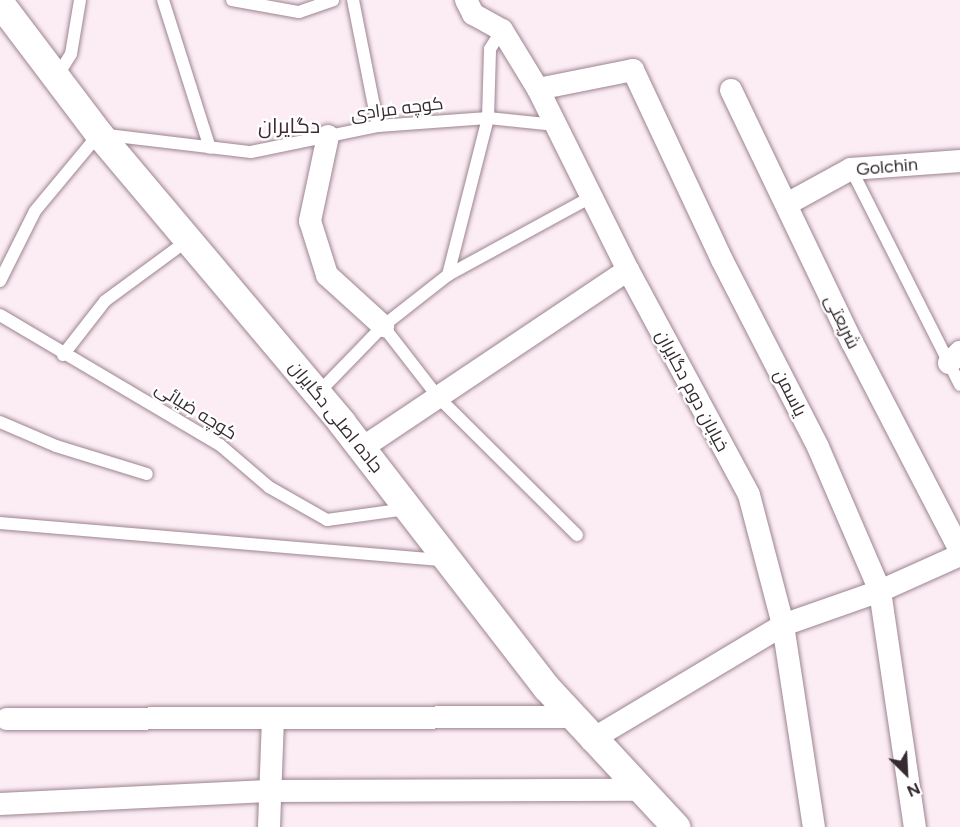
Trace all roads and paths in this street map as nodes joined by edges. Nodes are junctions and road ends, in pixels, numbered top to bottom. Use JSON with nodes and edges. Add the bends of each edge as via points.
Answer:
{"nodes":[{"id":1,"x":80,"y":0,"type":"edge"},
{"id":2,"x":163,"y":0,"type":"edge"},
{"id":3,"x":232,"y":0,"type":"edge"},
{"id":4,"x":333,"y":0,"type":"edge"},
{"id":5,"x":353,"y":0,"type":"edge"},
{"id":6,"x":465,"y":0,"type":"edge"},
{"id":7,"x":0,"y":3,"type":"edge"},
{"id":8,"x":502,"y":30,"type":"junction"},
{"id":9,"x":55,"y":79,"type":"junction"},
{"id":10,"x":538,"y":89,"type":"junction"},
{"id":11,"x":731,"y":90,"type":"dead end"},
{"id":12,"x":488,"y":118,"type":"junction"},
{"id":13,"x":556,"y":125,"type":"junction"},
{"id":14,"x":378,"y":126,"type":"junction"},
{"id":15,"x":99,"y":134,"type":"junction"},
{"id":16,"x":328,"y":136,"type":"junction"},
{"id":17,"x":210,"y":148,"type":"junction"},
{"id":18,"x":960,"y":161,"type":"edge"},
{"id":19,"x":851,"y":169,"type":"junction"},
{"id":20,"x":593,"y":196,"type":"junction"},
{"id":21,"x":787,"y":204,"type":"junction"},
{"id":22,"x":188,"y":240,"type":"junction"},
{"id":23,"x":628,"y":270,"type":"junction"},
{"id":24,"x":448,"y":275,"type":"junction"},
{"id":25,"x":0,"y":281,"type":"edge"},
{"id":26,"x":0,"y":315,"type":"edge"},
{"id":27,"x":382,"y":326,"type":"junction"},
{"id":28,"x":63,"y":355,"type":"junction"},
{"id":29,"x":955,"y":358,"type":"edge"},
{"id":30,"x":960,"y":385,"type":"edge"},
{"id":31,"x":318,"y":393,"type":"junction"},
{"id":32,"x":438,"y":396,"type":"junction"},
{"id":33,"x":0,"y":422,"type":"edge"},
{"id":34,"x":362,"y":448,"type":"junction"},
{"id":35,"x":147,"y":474,"type":"dead end"},
{"id":36,"x":410,"y":508,"type":"junction"},
{"id":37,"x":0,"y":523,"type":"edge"},
{"id":38,"x":578,"y":535,"type":"dead end"},
{"id":39,"x":960,"y":550,"type":"edge"},
{"id":40,"x":960,"y":555,"type":"edge"},
{"id":41,"x":450,"y":561,"type":"junction"},
{"id":42,"x":880,"y":591,"type":"junction"},
{"id":43,"x":783,"y":625,"type":"junction"},
{"id":44,"x":572,"y":717,"type":"junction"},
{"id":45,"x":7,"y":719,"type":"dead end"},
{"id":46,"x":273,"y":720,"type":"junction"},
{"id":47,"x":591,"y":740,"type":"junction"},
{"id":48,"x":639,"y":790,"type":"junction"},
{"id":49,"x":268,"y":791,"type":"junction"},
{"id":50,"x":0,"y":804,"type":"edge"},
{"id":51,"x":269,"y":827,"type":"edge"},
{"id":52,"x":676,"y":827,"type":"edge"},
{"id":53,"x":814,"y":827,"type":"edge"},
{"id":54,"x":915,"y":827,"type":"edge"}],
"edges":[{"from":1,"to":9,"type":"lane","via":[[71,54]]},
{"from":2,"to":17,"type":"lane"},
{"from":3,"to":4,"type":"lane","via":[[299,12]]},
{"from":5,"to":14,"type":"lane"},
{"from":6,"to":8,"type":"street","name":"خیابان دوم دگایران","via":[[473,14]]},
{"from":7,"to":9,"type":"street","name":"جاده اصلی دگایران"},
{"from":8,"to":10,"type":"street","name":"خیابان دوم دگایران"},
{"from":8,"to":12,"type":"lane","via":[[490,49]]},
{"from":9,"to":15,"type":"street","name":"جاده اصلی دگایران"},
{"from":10,"to":13,"type":"street","name":"خیابان دوم دگایران"},
{"from":10,"to":42,"type":"street","name":"یاسمن","via":[[633,70],[722,260],[818,447]]},
{"from":11,"to":21,"type":"street","name":"شریعتی"},
{"from":12,"to":13,"type":"lane","name":"کوچه مرادی"},
{"from":12,"to":14,"type":"lane","name":"کوچه مرادی"},
{"from":12,"to":24,"type":"lane"},
{"from":13,"to":20,"type":"street","name":"خیابان دوم دگایران"},
{"from":14,"to":16,"type":"lane","name":"کوچه مرادی"},
{"from":15,"to":17,"type":"lane","name":"کوچه مرادی"},
{"from":15,"to":22,"type":"street","name":"جاده اصلی دگایران"},
{"from":15,"to":25,"type":"lane","via":[[35,211]]},
{"from":16,"to":17,"type":"lane","name":"کوچه مرادی","via":[[251,152]]},
{"from":16,"to":27,"type":"street","via":[[310,221],[327,275]]},
{"from":18,"to":19,"type":"street","name":"Golchin"},
{"from":19,"to":21,"type":"street","name":"Golchin"},
{"from":19,"to":29,"type":"lane"},
{"from":20,"to":23,"type":"street","name":"خیابان دوم دگایران"},
{"from":20,"to":24,"type":"lane"},
{"from":21,"to":39,"type":"street","name":"شریعتی","via":[[852,342]]},
{"from":22,"to":28,"type":"lane","via":[[105,302]]},
{"from":22,"to":31,"type":"street","name":"جاده اصلی دگایران"},
{"from":23,"to":32,"type":"street"},
{"from":23,"to":43,"type":"street","name":"خیابان دوم دگایران","via":[[749,495]]},
{"from":24,"to":27,"type":"lane"},
{"from":26,"to":28,"type":"lane","name":"کوچه ضیائی"},
{"from":27,"to":31,"type":"lane"},
{"from":27,"to":32,"type":"lane"},
{"from":28,"to":36,"type":"lane","name":"کوچه ضیائی","via":[[220,445],[269,487],[327,520]]},
{"from":29,"to":30,"type":"lane"},
{"from":31,"to":34,"type":"street","name":"جاده اصلی دگایران"},
{"from":32,"to":34,"type":"street"},
{"from":32,"to":38,"type":"lane"},
{"from":33,"to":35,"type":"lane","via":[[56,446]]},
{"from":34,"to":36,"type":"street","name":"جاده اصلی دگایران"},
{"from":36,"to":41,"type":"street","name":"جاده اصلی دگایران"},
{"from":37,"to":41,"type":"lane"},
{"from":40,"to":42,"type":"street"},
{"from":41,"to":44,"type":"street","name":"جاده اصلی دگایران"},
{"from":42,"to":43,"type":"street"},
{"from":42,"to":54,"type":"street","name":"یاسمن"},
{"from":43,"to":47,"type":"street"},
{"from":43,"to":53,"type":"street","name":"خیابان دوم دگایران"},
{"from":44,"to":46,"type":"street"},
{"from":44,"to":47,"type":"street","name":"جاده اصلی دگایران"},
{"from":45,"to":46,"type":"street"},
{"from":46,"to":49,"type":"street"},
{"from":47,"to":48,"type":"street","name":"جاده اصلی دگایران"},
{"from":48,"to":49,"type":"street"},
{"from":48,"to":52,"type":"street","name":"جاده اصلی دگایران"},
{"from":49,"to":50,"type":"street"},
{"from":49,"to":51,"type":"street"}]}
